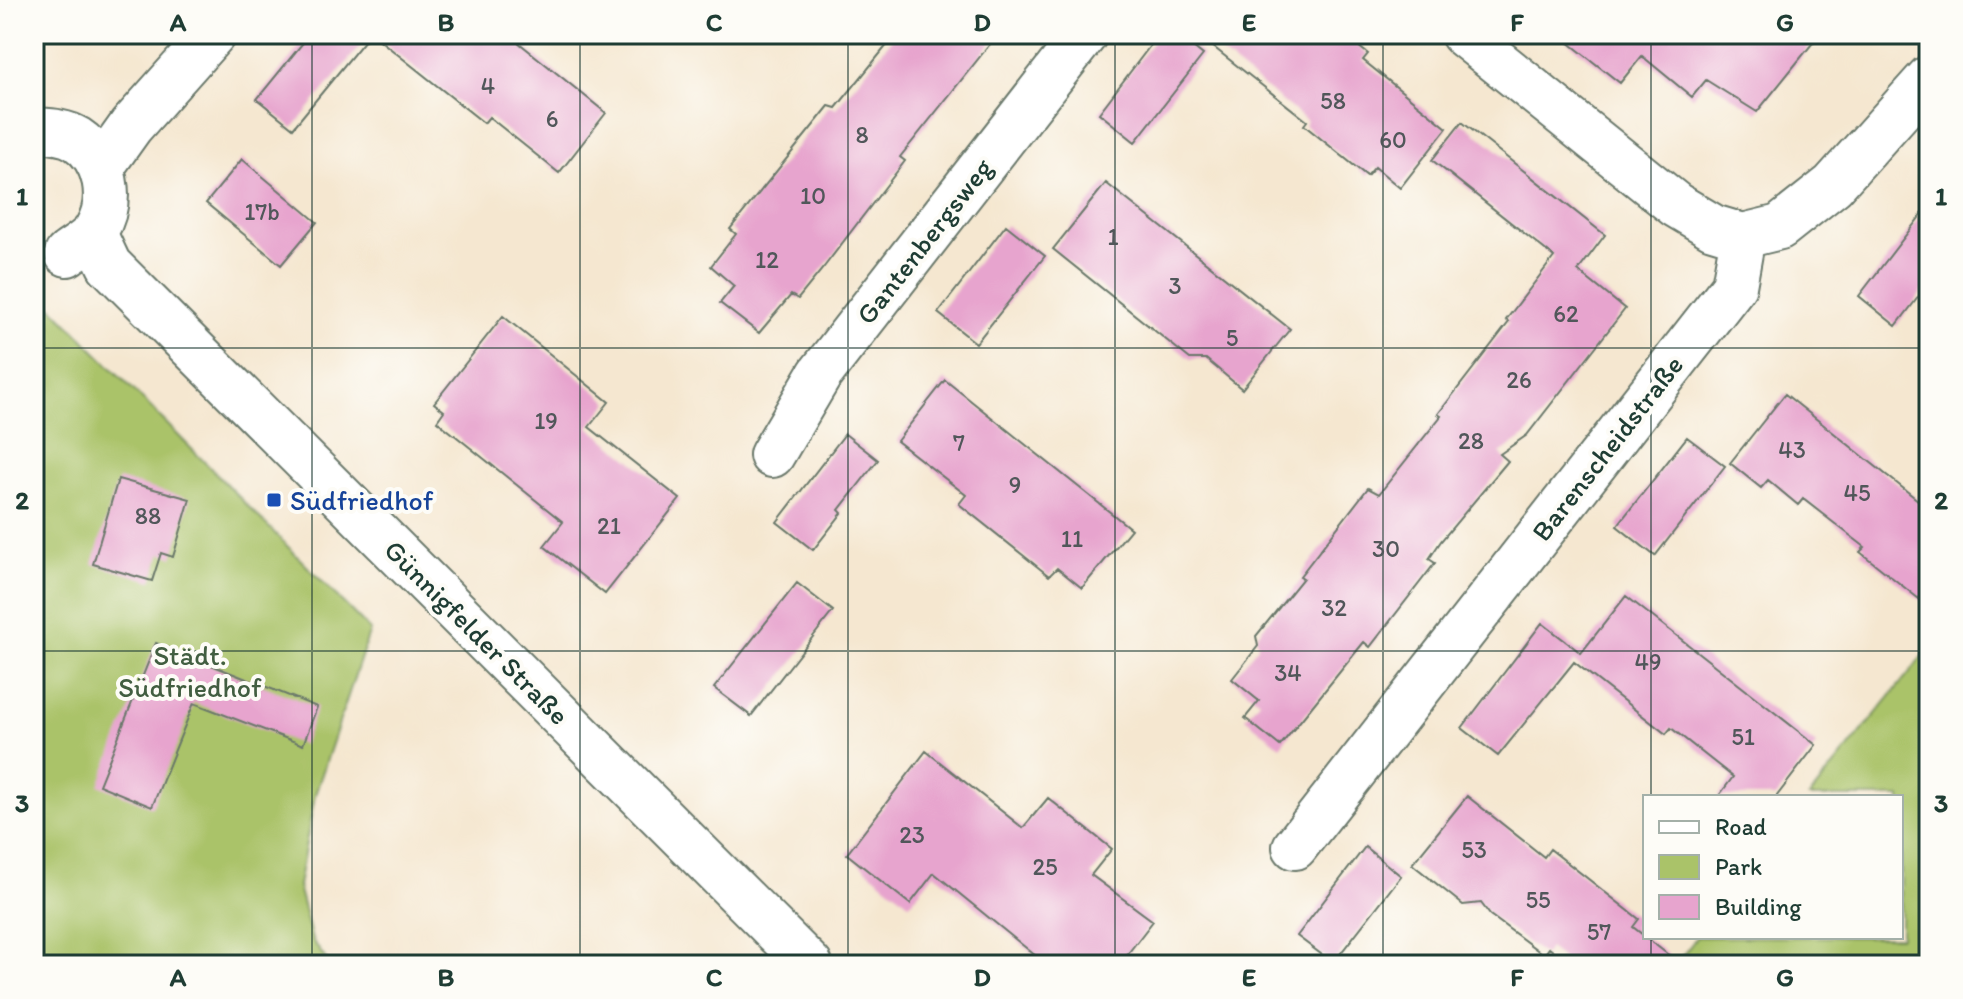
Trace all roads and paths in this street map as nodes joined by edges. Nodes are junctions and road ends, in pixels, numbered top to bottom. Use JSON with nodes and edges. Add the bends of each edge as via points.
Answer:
{"nodes":[{"id":1,"x":213,"y":34,"type":"edge"},
{"id":2,"x":1085,"y":34,"type":"edge"},
{"id":3,"x":1463,"y":34,"type":"edge"},
{"id":4,"x":1929,"y":78,"type":"edge"},
{"id":5,"x":34,"y":130,"type":"edge"},
{"id":6,"x":89,"y":154,"type":"junction"},
{"id":7,"x":1743,"y":236,"type":"junction"},
{"id":8,"x":76,"y":252,"type":"edge"},
{"id":9,"x":772,"y":455,"type":"dead end"},
{"id":10,"x":1295,"y":847,"type":"dead end"},
{"id":11,"x":810,"y":965,"type":"edge"}],
"edges":[{"from":1,"to":6,"type":"street","via":[[131,126]]},
{"from":2,"to":9,"type":"street","name":"Gantenbergsweg","via":[[820,374]]},
{"from":3,"to":7,"type":"street","via":[[1676,205],[1713,227]]},
{"from":4,"to":7,"type":"street","via":[[1833,185],[1780,227]]},
{"from":5,"to":6,"type":"street","via":[[56,131]]},
{"from":6,"to":8,"type":"street","name":"Günnigfelder Straße","via":[[107,190],[105,212]]},
{"from":7,"to":10,"type":"street","name":"Barenscheidstraße","via":[[1734,286]]},
{"from":8,"to":11,"type":"street","name":"Günnigfelder Straße"}]}
